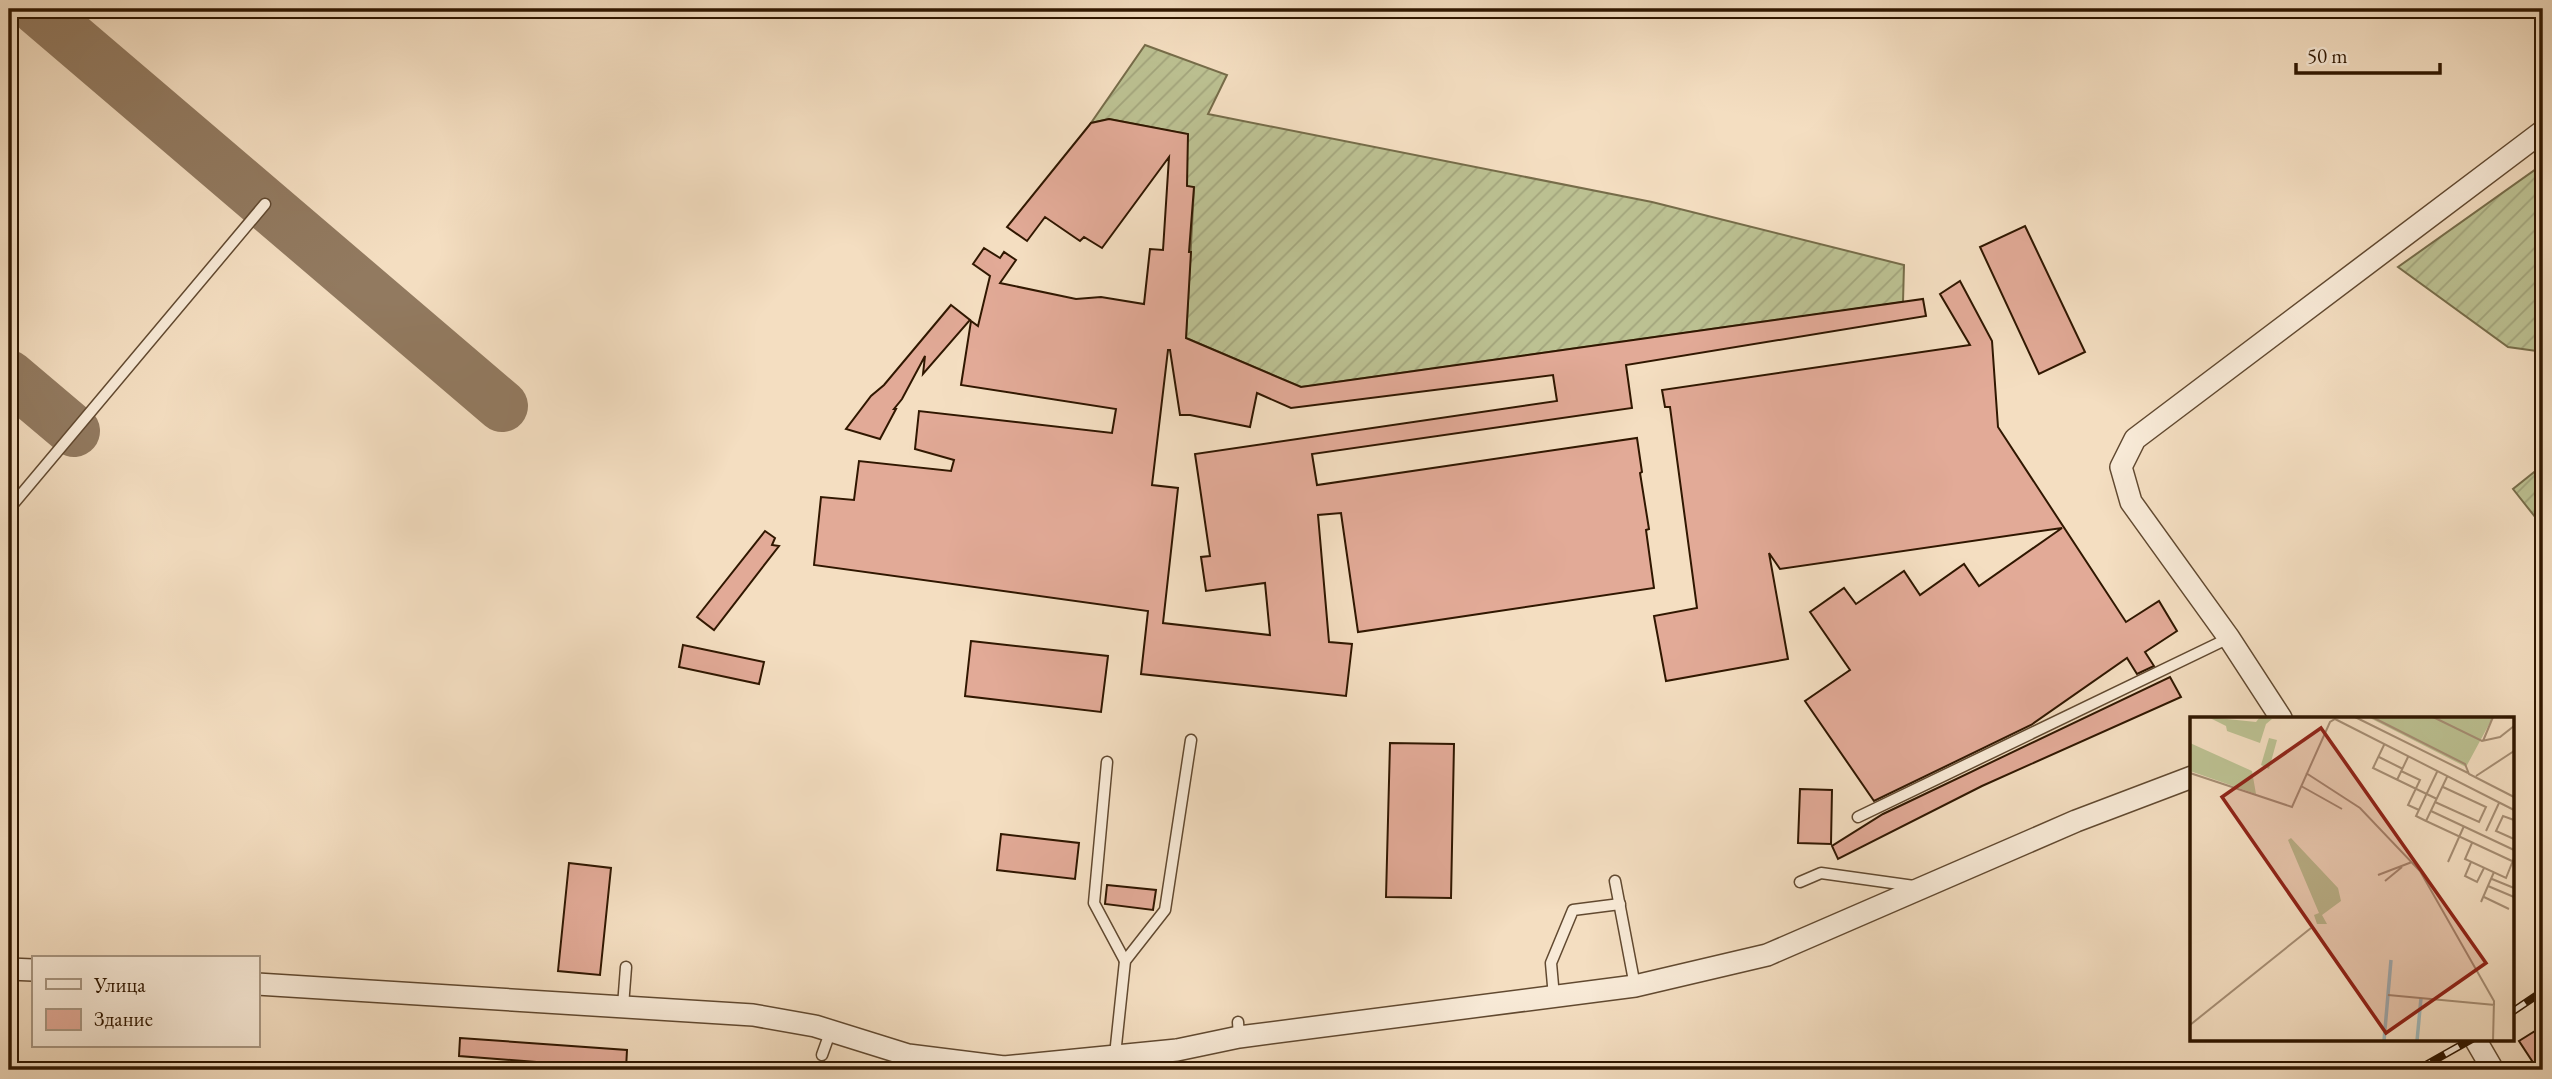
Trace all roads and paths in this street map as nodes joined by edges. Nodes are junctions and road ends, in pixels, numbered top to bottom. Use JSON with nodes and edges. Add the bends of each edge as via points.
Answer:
{"nodes":[{"id":1,"x":2543,"y":131,"type":"edge"},
{"id":2,"x":265,"y":204,"type":"dead end"},
{"id":3,"x":9,"y":509,"type":"edge"},
{"id":4,"x":2229,"y":638,"type":"junction"},
{"id":5,"x":2280,"y":717,"type":"edge"},
{"id":6,"x":1191,"y":740,"type":"dead end"},
{"id":7,"x":1107,"y":762,"type":"dead end"},
{"id":8,"x":2190,"y":778,"type":"edge"},
{"id":9,"x":1858,"y":817,"type":"dead end"},
{"id":10,"x":1615,"y":881,"type":"dead end"},
{"id":11,"x":1800,"y":882,"type":"dead end"},
{"id":12,"x":1924,"y":888,"type":"junction"},
{"id":13,"x":1620,"y":904,"type":"junction"},
{"id":14,"x":1125,"y":961,"type":"junction"},
{"id":15,"x":626,"y":967,"type":"dead end"},
{"id":16,"x":9,"y":969,"type":"edge"},
{"id":17,"x":32,"y":970,"type":"edge"},
{"id":18,"x":259,"y":984,"type":"edge"},
{"id":19,"x":1634,"y":986,"type":"junction"},
{"id":20,"x":1554,"y":997,"type":"junction"},
{"id":21,"x":623,"y":1006,"type":"junction"},
{"id":22,"x":831,"y":1030,"type":"junction"},
{"id":23,"x":2476,"y":1040,"type":"edge"},
{"id":24,"x":822,"y":1055,"type":"dead end"},
{"id":25,"x":1115,"y":1055,"type":"junction"},
{"id":26,"x":2493,"y":1070,"type":"edge"}],
"edges":[{"from":1,"to":4,"type":"street","via":[[2135,439],[2120,467],[2131,502]]},
{"from":2,"to":3,"type":"lane"},
{"from":4,"to":5,"type":"street"},
{"from":4,"to":9,"type":"lane"},
{"from":6,"to":14,"type":"lane","via":[[1165,910]]},
{"from":7,"to":14,"type":"lane","via":[[1094,903]]},
{"from":8,"to":12,"type":"street","via":[[2076,821]]},
{"from":10,"to":13,"type":"lane"},
{"from":11,"to":12,"type":"lane","via":[[1821,873]]},
{"from":12,"to":19,"type":"street","via":[[1767,955]]},
{"from":13,"to":19,"type":"lane"},
{"from":13,"to":20,"type":"lane","via":[[1573,910],[1551,963]]},
{"from":14,"to":25,"type":"lane"},
{"from":15,"to":21,"type":"lane"},
{"from":16,"to":17,"type":"street"},
{"from":18,"to":21,"type":"street"},
{"from":19,"to":20,"type":"street"},
{"from":20,"to":25,"type":"street","via":[[1238,1029],[1177,1050]]},
{"from":21,"to":22,"type":"street","via":[[753,1015]]},
{"from":22,"to":24,"type":"lane"},
{"from":22,"to":25,"type":"street","via":[[908,1055],[1004,1067]]},
{"from":23,"to":26,"type":"street"}]}
